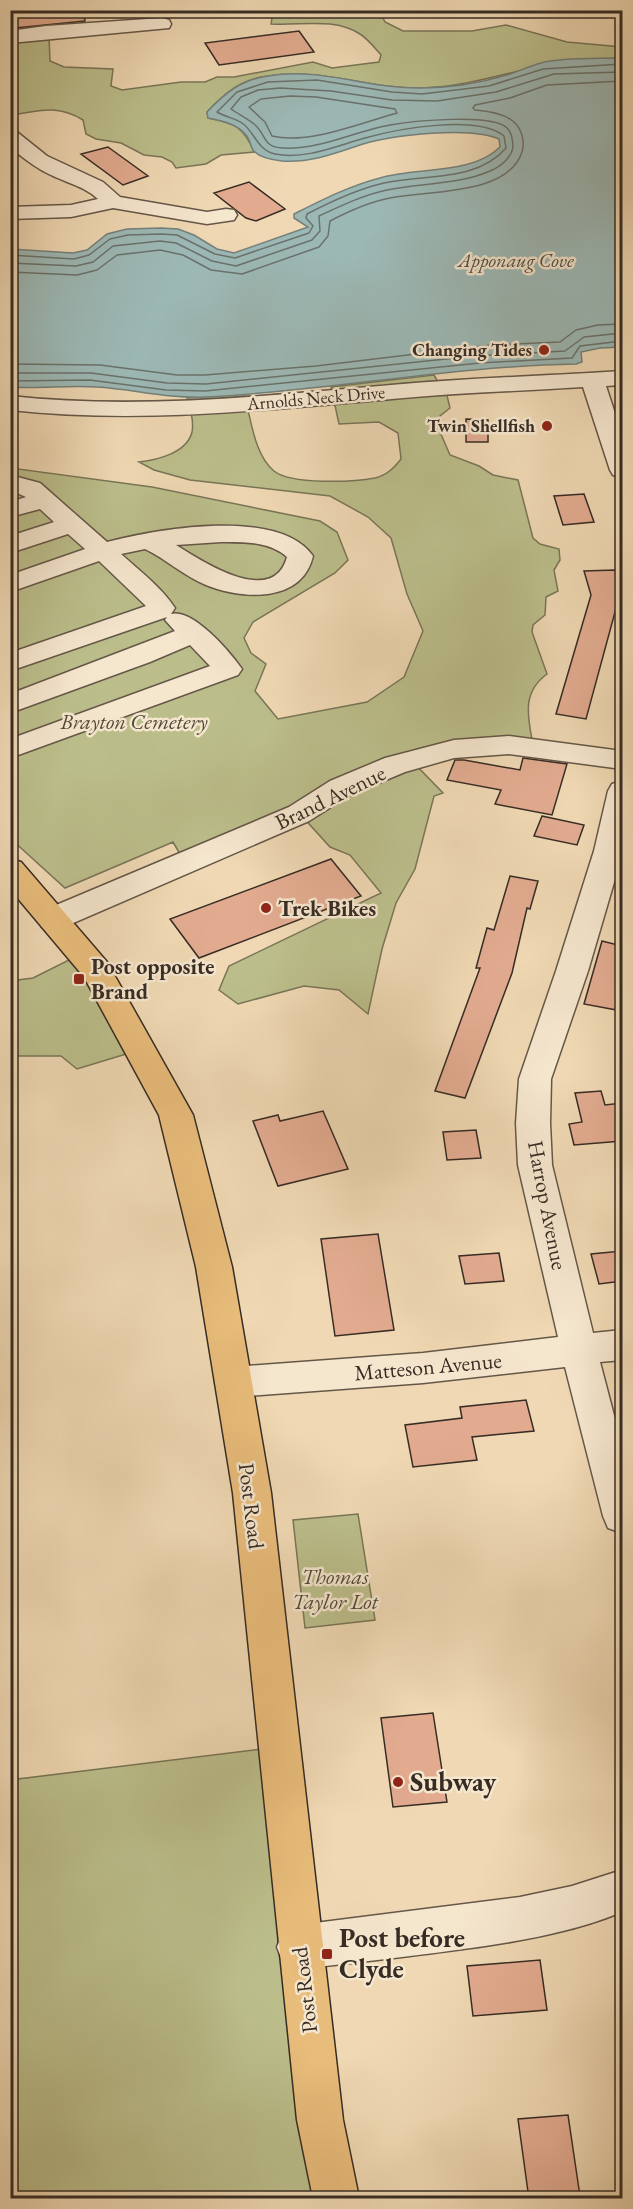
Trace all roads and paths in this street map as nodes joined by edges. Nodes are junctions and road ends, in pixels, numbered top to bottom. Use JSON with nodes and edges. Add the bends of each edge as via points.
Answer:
{"nodes":[{"id":1,"x":162,"y":24,"type":"dead end"},
{"id":2,"x":10,"y":37,"type":"edge"},
{"id":3,"x":10,"y":136,"type":"edge"},
{"id":4,"x":113,"y":202,"type":"junction"},
{"id":5,"x":10,"y":213,"type":"edge"},
{"id":6,"x":226,"y":215,"type":"dead end"},
{"id":7,"x":622,"y":378,"type":"edge"},
{"id":8,"x":592,"y":380,"type":"junction"},
{"id":9,"x":10,"y":403,"type":"edge"},
{"id":10,"x":622,"y":470,"type":"edge"},
{"id":11,"x":10,"y":482,"type":"edge"},
{"id":12,"x":45,"y":499,"type":"junction"},
{"id":13,"x":10,"y":510,"type":"edge"},
{"id":14,"x":73,"y":524,"type":"junction"},
{"id":15,"x":150,"y":542,"type":"junction"},
{"id":16,"x":10,"y":545,"type":"edge"},
{"id":17,"x":103,"y":551,"type":"junction"},
{"id":18,"x":10,"y":584,"type":"edge"},
{"id":19,"x":162,"y":608,"type":"junction"},
{"id":20,"x":194,"y":633,"type":"junction"},
{"id":21,"x":10,"y":663,"type":"edge"},
{"id":22,"x":10,"y":704,"type":"edge"},
{"id":23,"x":10,"y":749,"type":"edge"},
{"id":24,"x":622,"y":760,"type":"edge"},
{"id":25,"x":622,"y":791,"type":"edge"},
{"id":26,"x":10,"y":869,"type":"edge"},
{"id":27,"x":53,"y":919,"type":"junction"},
{"id":28,"x":622,"y":1345,"type":"edge"},
{"id":29,"x":579,"y":1352,"type":"junction"},
{"id":30,"x":233,"y":1382,"type":"junction"},
{"id":31,"x":622,"y":1516,"type":"edge"},
{"id":32,"x":622,"y":1891,"type":"edge"},
{"id":33,"x":299,"y":1947,"type":"junction"},
{"id":34,"x":336,"y":2199,"type":"edge"}],
"edges":[{"from":1,"to":2,"type":"street"},
{"from":3,"to":4,"type":"street","via":[[31,155],[106,191]]},
{"from":4,"to":5,"type":"street","via":[[71,211]]},
{"from":4,"to":6,"type":"street","via":[[207,218]]},
{"from":7,"to":8,"type":"street","name":"Arnolds Neck Drive"},
{"from":8,"to":9,"type":"street","name":"Arnolds Neck Drive","via":[[419,389],[184,409],[87,409]]},
{"from":8,"to":10,"type":"street"},
{"from":11,"to":12,"type":"street","via":[[31,488]]},
{"from":12,"to":13,"type":"street"},
{"from":12,"to":14,"type":"street"},
{"from":14,"to":16,"type":"street"},
{"from":14,"to":17,"type":"street"},
{"from":15,"to":15,"type":"street","via":[[216,579],[246,588],[276,585],[289,579],[300,566],[300,556],[288,545],[265,537],[223,534]]},
{"from":15,"to":17,"type":"street"},
{"from":17,"to":18,"type":"street"},
{"from":17,"to":19,"type":"street"},
{"from":19,"to":20,"type":"street"},
{"from":19,"to":21,"type":"street"},
{"from":20,"to":22,"type":"street"},
{"from":20,"to":23,"type":"street","via":[[228,669]]},
{"from":24,"to":27,"type":"street","name":"Brand Avenue","via":[[509,746],[454,749],[395,765],[340,788],[278,824]]},
{"from":25,"to":29,"type":"street","name":"Harrop Avenue","via":[[609,851],[535,1079],[535,1165]]},
{"from":26,"to":27,"type":"main road","name":"Post Road"},
{"from":27,"to":30,"type":"main road","name":"Post Road","via":[[96,970],[176,1115],[214,1267]]},
{"from":28,"to":29,"type":"street","name":"Matteson Avenue"},
{"from":29,"to":30,"type":"street","name":"Matteson Avenue"},
{"from":29,"to":31,"type":"street","name":"Harrop Avenue"},
{"from":30,"to":33,"type":"main road","name":"Post Road","via":[[252,1493]]},
{"from":32,"to":33,"type":"street","via":[[542,1916]]},
{"from":33,"to":34,"type":"main road","name":"Post Road","via":[[320,2120]]}]}
